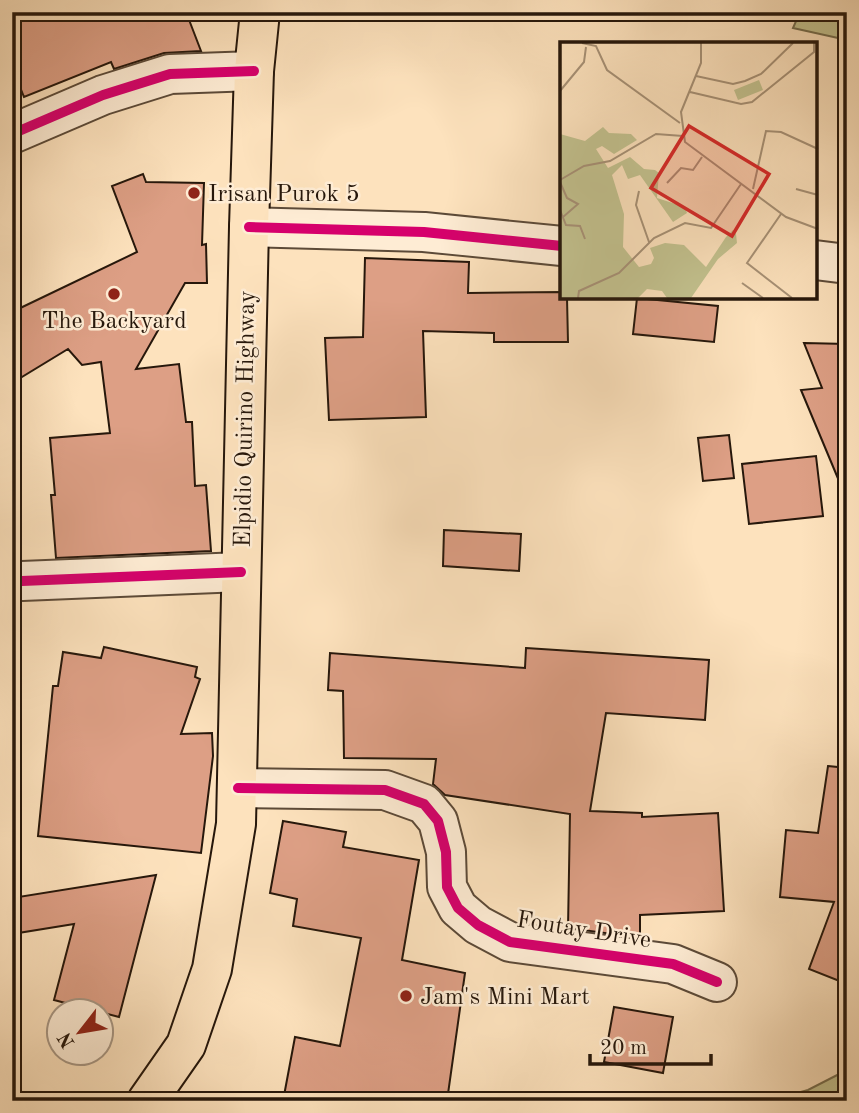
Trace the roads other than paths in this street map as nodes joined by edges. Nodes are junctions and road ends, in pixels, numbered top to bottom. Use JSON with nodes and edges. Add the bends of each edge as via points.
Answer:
{"nodes":[{"id":1,"x":260,"y":12,"type":"edge"},
{"id":2,"x":254,"y":71,"type":"junction"},
{"id":3,"x":12,"y":134,"type":"edge"},
{"id":4,"x":249,"y":228,"type":"junction"},
{"id":5,"x":560,"y":246,"type":"edge"},
{"id":6,"x":817,"y":260,"type":"edge"},
{"id":7,"x":847,"y":264,"type":"edge"},
{"id":8,"x":241,"y":572,"type":"junction"},
{"id":9,"x":22,"y":581,"type":"dead end"},
{"id":10,"x":238,"y":788,"type":"junction"},
{"id":11,"x":718,"y":982,"type":"dead end"},
{"id":12,"x":147,"y":1101,"type":"edge"}],
"edges":[{"from":1,"to":2,"type":"highway","name":"Elpidio Quirino Highway"},
{"from":2,"to":3,"type":"street","via":[[170,74],[103,95]]},
{"from":2,"to":4,"type":"highway","name":"Elpidio Quirino Highway"},
{"from":4,"to":5,"type":"street","via":[[424,232]]},
{"from":4,"to":8,"type":"highway","name":"Elpidio Quirino Highway"},
{"from":6,"to":7,"type":"street"},
{"from":8,"to":9,"type":"street"},
{"from":8,"to":10,"type":"highway","name":"Elpidio Quirino Highway"},
{"from":10,"to":11,"type":"street","name":"Foutay Drive","via":[[385,790],[424,804],[441,831],[447,887],[458,908],[478,925],[510,942],[673,964]]},
{"from":10,"to":12,"type":"highway","name":"Elpidio Quirino Highway","via":[[212,969],[186,1045]]}]}
